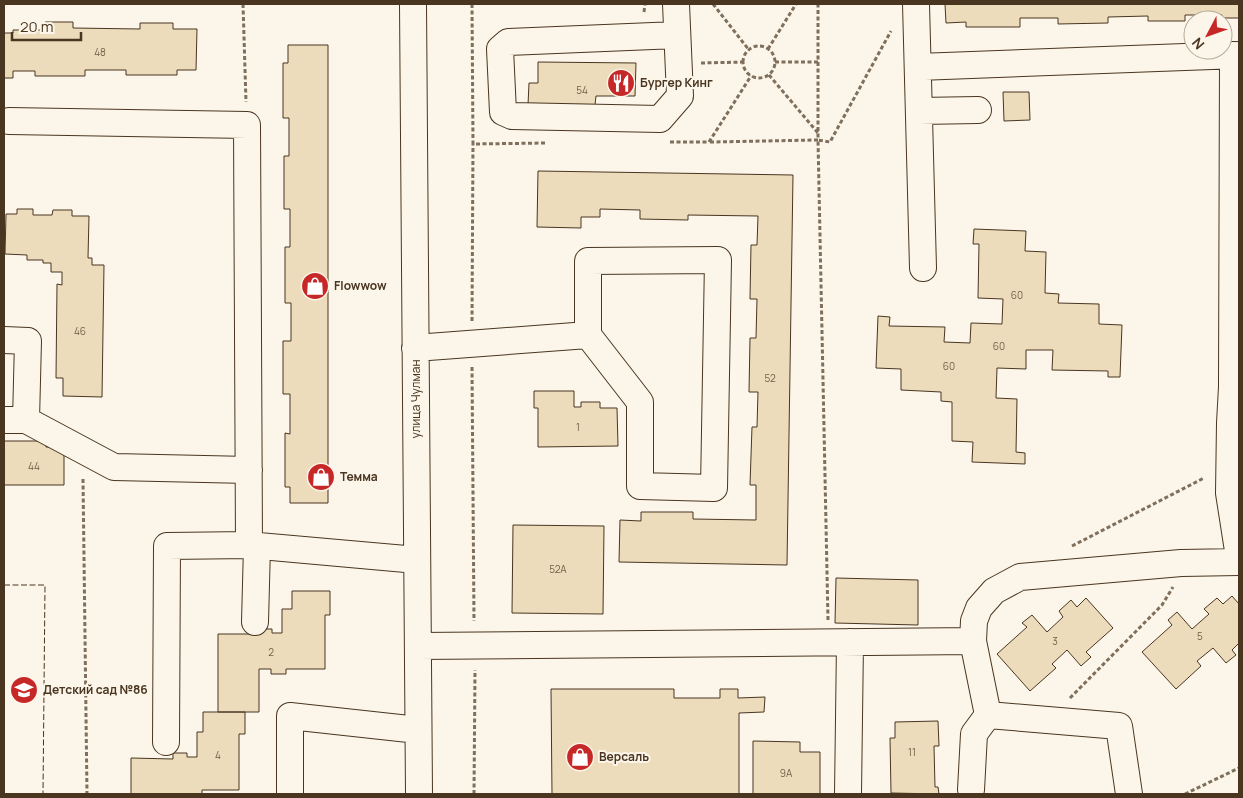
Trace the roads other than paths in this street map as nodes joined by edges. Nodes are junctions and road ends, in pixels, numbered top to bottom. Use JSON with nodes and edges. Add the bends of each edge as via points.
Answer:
{"nodes":[{"id":1,"x":413,"y":4,"type":"edge"},
{"id":2,"x":676,"y":4,"type":"edge"},
{"id":3,"x":916,"y":4,"type":"edge"},
{"id":4,"x":677,"y":35,"type":"junction"},
{"id":5,"x":1236,"y":55,"type":"edge"},
{"id":6,"x":918,"y":67,"type":"junction"},
{"id":7,"x":978,"y":110,"type":"dead end"},
{"id":8,"x":919,"y":111,"type":"junction"},
{"id":9,"x":9,"y":121,"type":"dead end"},
{"id":10,"x":923,"y":268,"type":"dead end"},
{"id":11,"x":588,"y":335,"type":"junction"},
{"id":12,"x":4,"y":340,"type":"edge"},
{"id":13,"x":416,"y":348,"type":"junction"},
{"id":14,"x":1236,"y":387,"type":"edge"},
{"id":15,"x":15,"y":420,"type":"edge"},
{"id":16,"x":248,"y":470,"type":"junction"},
{"id":17,"x":253,"y":546,"type":"junction"},
{"id":18,"x":1239,"y":557,"type":"edge"},
{"id":19,"x":417,"y":560,"type":"junction"},
{"id":20,"x":1239,"y":562,"type":"edge"},
{"id":21,"x":255,"y":622,"type":"dead end"},
{"id":22,"x":973,"y":641,"type":"junction"},
{"id":23,"x":839,"y":643,"type":"junction"},
{"id":24,"x":418,"y":646,"type":"junction"},
{"id":25,"x":988,"y":715,"type":"junction"},
{"id":26,"x":418,"y":730,"type":"junction"},
{"id":27,"x":166,"y":742,"type":"dead end"},
{"id":28,"x":971,"y":790,"type":"dead end"},
{"id":29,"x":290,"y":794,"type":"edge"},
{"id":30,"x":419,"y":794,"type":"edge"},
{"id":31,"x":848,"y":794,"type":"edge"},
{"id":32,"x":1129,"y":794,"type":"edge"}],
"edges":[{"from":1,"to":13,"type":"street","name":"улица Чулман"},
{"from":2,"to":4,"type":"street"},
{"from":3,"to":6,"type":"street"},
{"from":4,"to":4,"type":"street","via":[[508,42],[500,49],[503,112],[512,116],[660,119],[680,96]]},
{"from":5,"to":6,"type":"street"},
{"from":5,"to":14,"type":"street"},
{"from":6,"to":8,"type":"street"},
{"from":7,"to":8,"type":"street"},
{"from":8,"to":10,"type":"street"},
{"from":9,"to":16,"type":"street","via":[[247,125]]},
{"from":11,"to":11,"type":"street","via":[[588,261],[718,260],[714,488],[640,486],[640,402]]},
{"from":11,"to":13,"type":"street"},
{"from":12,"to":15,"type":"street","via":[[28,340]]},
{"from":13,"to":19,"type":"street","name":"улица Чулман"},
{"from":14,"to":18,"type":"street","via":[[1229,493]]},
{"from":15,"to":16,"type":"street","via":[[114,467]]},
{"from":16,"to":17,"type":"street"},
{"from":17,"to":19,"type":"street"},
{"from":17,"to":21,"type":"street"},
{"from":17,"to":27,"type":"street","via":[[167,546]]},
{"from":19,"to":24,"type":"street","name":"улица Чулман"},
{"from":20,"to":22,"type":"street","via":[[1181,563],[1020,577],[994,591],[979,608],[974,621]]},
{"from":22,"to":23,"type":"street"},
{"from":22,"to":25,"type":"street"},
{"from":23,"to":24,"type":"street"},
{"from":23,"to":31,"type":"street"},
{"from":24,"to":26,"type":"street","name":"улица Чулман"},
{"from":25,"to":28,"type":"street","via":[[974,734]]},
{"from":25,"to":32,"type":"street","via":[[1119,726]]},
{"from":26,"to":29,"type":"street","via":[[290,716]]},
{"from":26,"to":30,"type":"street","name":"улица Чулман"}]}
